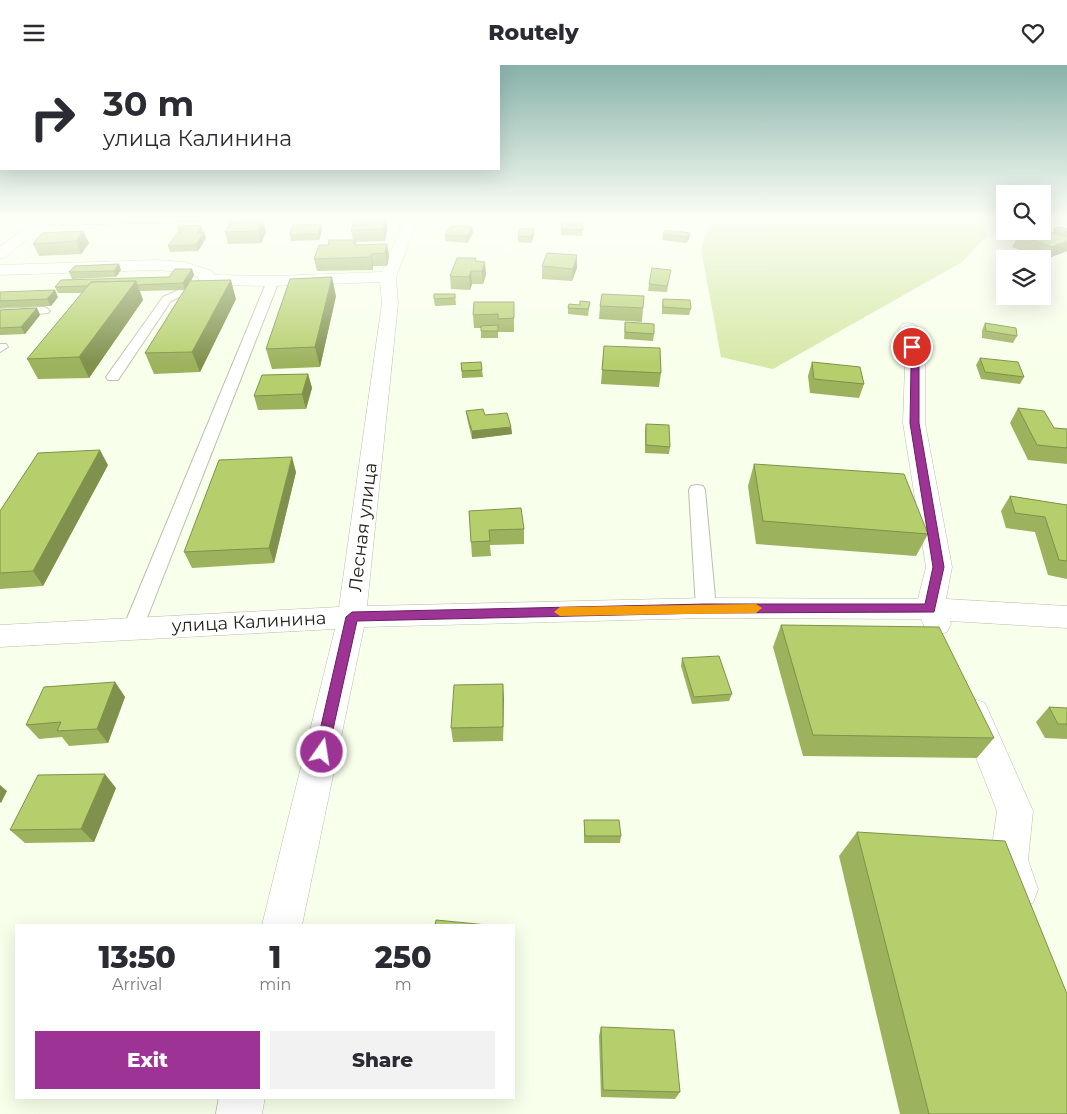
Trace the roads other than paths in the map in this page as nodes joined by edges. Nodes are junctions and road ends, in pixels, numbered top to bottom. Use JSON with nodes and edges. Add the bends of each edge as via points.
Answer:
{"nodes":[{"id":1,"x":126,"y":266,"type":"edge"},
{"id":2,"x":169,"y":266,"type":"edge"},
{"id":3,"x":392,"y":266,"type":"edge"},
{"id":4,"x":0,"y":270,"type":"edge"},
{"id":5,"x":388,"y":277,"type":"junction"},
{"id":6,"x":206,"y":280,"type":"junction"},
{"id":7,"x":273,"y":281,"type":"junction"},
{"id":8,"x":44,"y":311,"type":"dead end"},
{"id":9,"x":0,"y":313,"type":"edge"},
{"id":10,"x":908,"y":328,"type":"dead end"},
{"id":11,"x":114,"y":377,"type":"dead end"},
{"id":12,"x":697,"y":490,"type":"dead end"},
{"id":13,"x":706,"y":608,"type":"junction"},
{"id":14,"x":930,"y":609,"type":"junction"},
{"id":15,"x":352,"y":617,"type":"junction"},
{"id":16,"x":1067,"y":617,"type":"edge"},
{"id":17,"x":133,"y":628,"type":"junction"},
{"id":18,"x":0,"y":635,"type":"edge"},
{"id":19,"x":946,"y":645,"type":"edge"},
{"id":20,"x":965,"y":691,"type":"edge"},
{"id":21,"x":1029,"y":915,"type":"edge"},
{"id":22,"x":282,"y":924,"type":"edge"},
{"id":23,"x":242,"y":1099,"type":"edge"},
{"id":24,"x":239,"y":1114,"type":"edge"}],
"edges":[{"from":1,"to":4,"type":"street"},
{"from":2,"to":6,"type":"street","via":[[206,273]]},
{"from":3,"to":5,"type":"street","name":"Лесная улица"},
{"from":5,"to":7,"type":"street"},
{"from":5,"to":15,"type":"street","name":"Лесная улица","via":[[390,303]]},
{"from":6,"to":7,"type":"street"},
{"from":6,"to":11,"type":"lane","via":[[167,299]]},
{"from":7,"to":17,"type":"lane"},
{"from":8,"to":9,"type":"lane"},
{"from":10,"to":14,"type":"street","via":[[915,366],[914,423],[938,567]]},
{"from":12,"to":13,"type":"lane"},
{"from":13,"to":14,"type":"street","name":"улица Калинина"},
{"from":13,"to":15,"type":"street","name":"улица Калинина"},
{"from":14,"to":16,"type":"street","name":"улица Калинина"},
{"from":14,"to":19,"type":"street"},
{"from":15,"to":17,"type":"street","name":"улица Калинина"},
{"from":15,"to":22,"type":"street","name":"Лесная улица"},
{"from":17,"to":18,"type":"street","name":"улица Калинина"},
{"from":20,"to":21,"type":"street","via":[[1015,811],[1009,859]]},
{"from":23,"to":24,"type":"street"}]}
